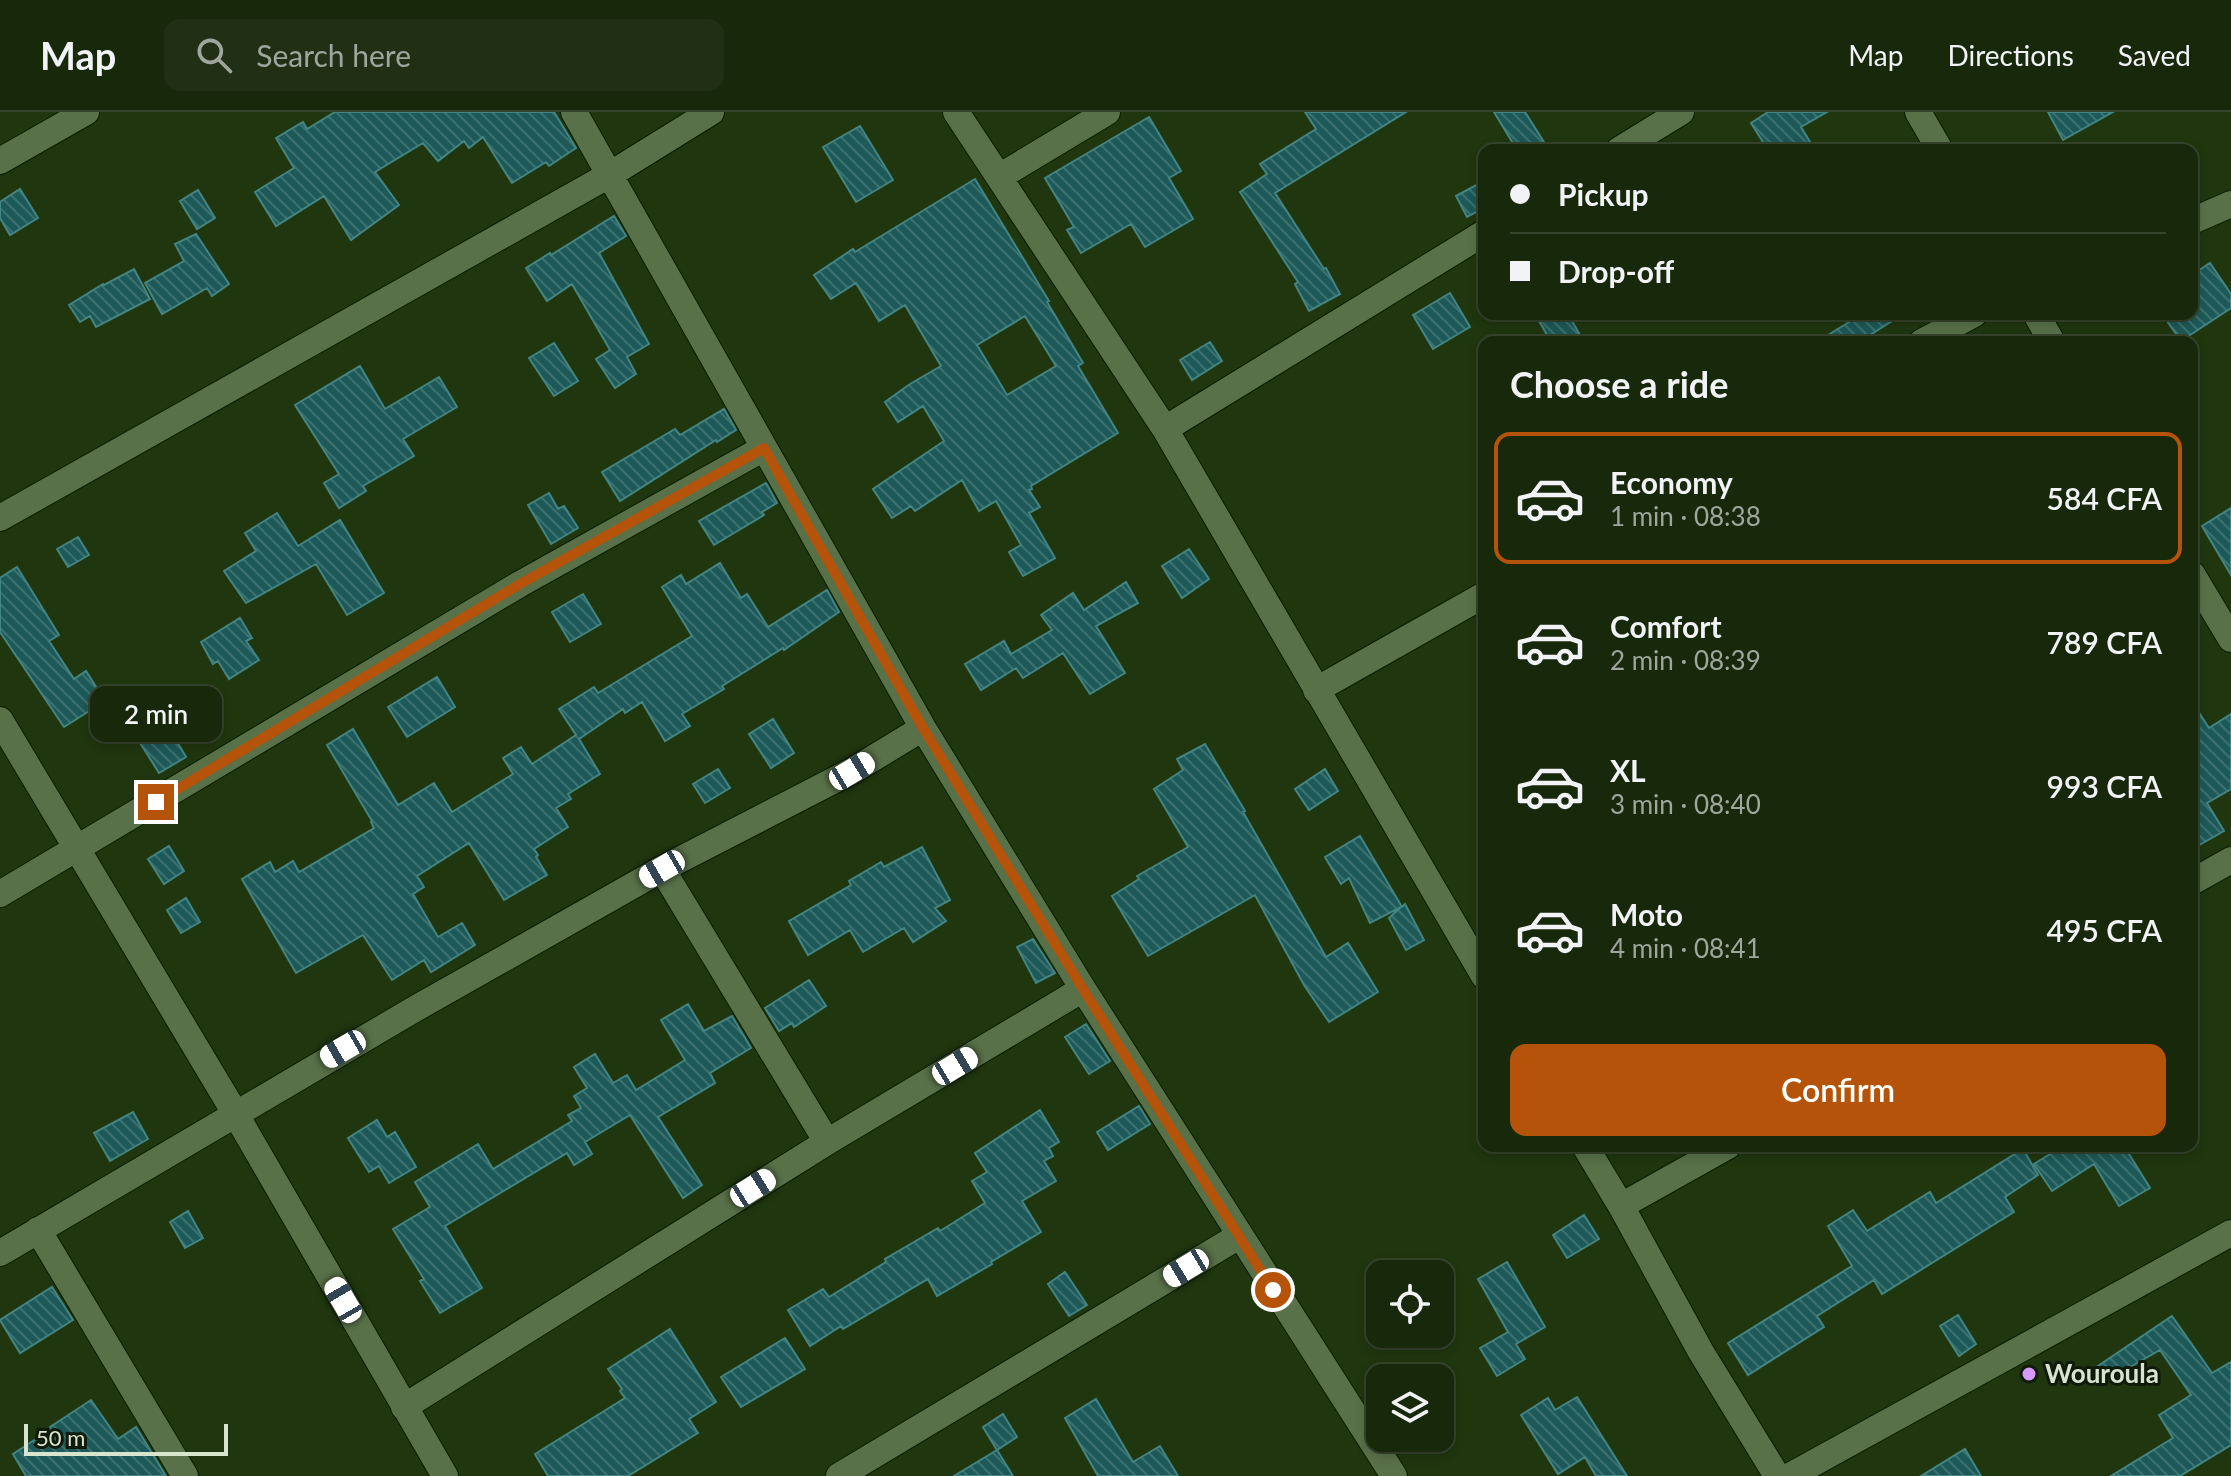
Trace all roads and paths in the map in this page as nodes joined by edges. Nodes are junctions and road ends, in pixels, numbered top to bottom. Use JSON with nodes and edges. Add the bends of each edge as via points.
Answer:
{"nodes":[{"id":1,"x":86,"y":112,"type":"edge"},
{"id":2,"x":574,"y":112,"type":"edge"},
{"id":3,"x":711,"y":112,"type":"edge"},
{"id":4,"x":956,"y":112,"type":"edge"},
{"id":5,"x":1107,"y":112,"type":"edge"},
{"id":6,"x":1681,"y":112,"type":"edge"},
{"id":7,"x":1918,"y":112,"type":"edge"},
{"id":8,"x":1629,"y":144,"type":"edge"},
{"id":9,"x":1937,"y":144,"type":"edge"},
{"id":10,"x":0,"y":161,"type":"edge"},
{"id":11,"x":611,"y":174,"type":"junction"},
{"id":12,"x":999,"y":177,"type":"junction"},
{"id":13,"x":2231,"y":204,"type":"edge"},
{"id":14,"x":2198,"y":218,"type":"edge"},
{"id":15,"x":1478,"y":237,"type":"edge"},
{"id":16,"x":1963,"y":320,"type":"edge"},
{"id":17,"x":1933,"y":336,"type":"edge"},
{"id":18,"x":1165,"y":429,"type":"junction"},
{"id":19,"x":764,"y":448,"type":"junction"},
{"id":20,"x":0,"y":518,"type":"edge"},
{"id":21,"x":2198,"y":584,"type":"edge"},
{"id":22,"x":1478,"y":598,"type":"edge"},
{"id":23,"x":2231,"y":639,"type":"edge"},
{"id":24,"x":1316,"y":690,"type":"junction"},
{"id":25,"x":0,"y":720,"type":"edge"},
{"id":26,"x":923,"y":728,"type":"junction"},
{"id":27,"x":77,"y":849,"type":"junction"},
{"id":28,"x":2231,"y":860,"type":"edge"},
{"id":29,"x":662,"y":869,"type":"junction"},
{"id":30,"x":2198,"y":879,"type":"edge"},
{"id":31,"x":0,"y":894,"type":"edge"},
{"id":32,"x":1477,"y":948,"type":"edge"},
{"id":33,"x":1083,"y":989,"type":"junction"},
{"id":34,"x":235,"y":1113,"type":"junction"},
{"id":35,"x":827,"y":1142,"type":"junction"},
{"id":36,"x":1589,"y":1152,"type":"edge"},
{"id":37,"x":1717,"y":1152,"type":"edge"},
{"id":38,"x":1621,"y":1206,"type":"junction"},
{"id":39,"x":38,"y":1230,"type":"junction"},
{"id":40,"x":2231,"y":1233,"type":"edge"},
{"id":41,"x":1239,"y":1236,"type":"junction"},
{"id":42,"x":0,"y":1253,"type":"edge"},
{"id":43,"x":404,"y":1407,"type":"junction"},
{"id":44,"x":185,"y":1476,"type":"edge"},
{"id":45,"x":445,"y":1476,"type":"edge"},
{"id":46,"x":839,"y":1476,"type":"edge"},
{"id":47,"x":1394,"y":1476,"type":"edge"},
{"id":48,"x":1777,"y":1476,"type":"edge"},
{"id":49,"x":1790,"y":1476,"type":"edge"}],
"edges":[{"from":1,"to":10,"type":"street"},
{"from":2,"to":11,"type":"street"},
{"from":3,"to":11,"type":"street"},
{"from":4,"to":12,"type":"street"},
{"from":5,"to":12,"type":"street"},
{"from":6,"to":8,"type":"street"},
{"from":7,"to":9,"type":"street"},
{"from":11,"to":19,"type":"street"},
{"from":11,"to":20,"type":"street"},
{"from":12,"to":18,"type":"street"},
{"from":13,"to":14,"type":"street"},
{"from":15,"to":18,"type":"street"},
{"from":16,"to":17,"type":"street"},
{"from":18,"to":24,"type":"street"},
{"from":19,"to":26,"type":"street"},
{"from":19,"to":27,"type":"street","via":[[520,584]]},
{"from":21,"to":23,"type":"street"},
{"from":22,"to":24,"type":"street"},
{"from":24,"to":32,"type":"street"},
{"from":25,"to":27,"type":"street"},
{"from":26,"to":29,"type":"street","via":[[852,771]]},
{"from":26,"to":33,"type":"street"},
{"from":27,"to":31,"type":"street"},
{"from":27,"to":34,"type":"street"},
{"from":28,"to":30,"type":"street"},
{"from":29,"to":34,"type":"street"},
{"from":29,"to":35,"type":"street"},
{"from":33,"to":35,"type":"street"},
{"from":33,"to":41,"type":"street"},
{"from":34,"to":39,"type":"street"},
{"from":34,"to":43,"type":"street"},
{"from":35,"to":43,"type":"street"},
{"from":36,"to":38,"type":"street"},
{"from":37,"to":38,"type":"street"},
{"from":38,"to":48,"type":"street"},
{"from":39,"to":42,"type":"street"},
{"from":39,"to":44,"type":"street"},
{"from":40,"to":49,"type":"street"},
{"from":41,"to":46,"type":"street"},
{"from":41,"to":47,"type":"street"},
{"from":43,"to":45,"type":"street"}]}
